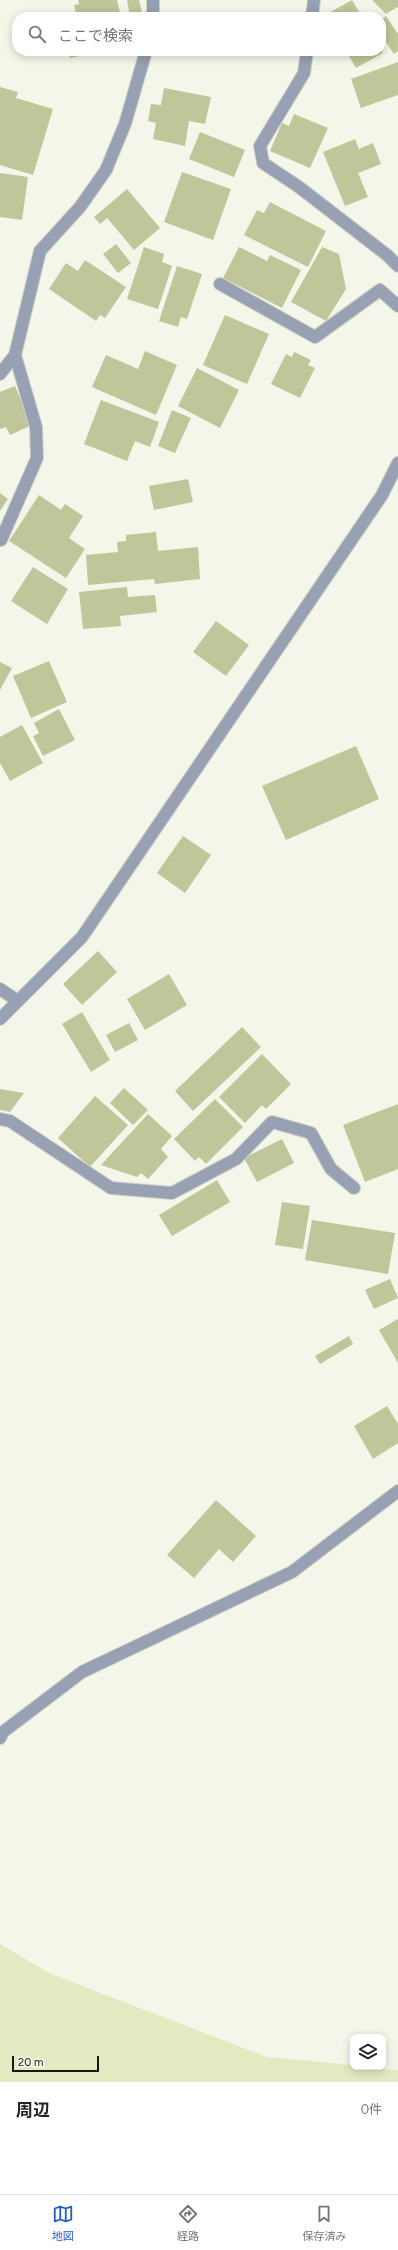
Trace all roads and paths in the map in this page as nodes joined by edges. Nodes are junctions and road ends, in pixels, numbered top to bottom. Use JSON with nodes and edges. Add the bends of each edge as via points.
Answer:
{"nodes":[{"id":1,"x":153,"y":0,"type":"edge"},
{"id":2,"x":314,"y":0,"type":"edge"},
{"id":3,"x":152,"y":12,"type":"edge"},
{"id":4,"x":313,"y":12,"type":"edge"},
{"id":5,"x":145,"y":56,"type":"edge"},
{"id":6,"x":306,"y":56,"type":"edge"},
{"id":7,"x":398,"y":266,"type":"edge"},
{"id":8,"x":220,"y":284,"type":"dead end"},
{"id":9,"x":398,"y":306,"type":"edge"},
{"id":10,"x":15,"y":355,"type":"junction"},
{"id":11,"x":0,"y":374,"type":"edge"},
{"id":12,"x":398,"y":464,"type":"edge"},
{"id":13,"x":1,"y":540,"type":"edge"},
{"id":14,"x":0,"y":989,"type":"edge"},
{"id":15,"x":18,"y":1001,"type":"junction"},
{"id":16,"x":0,"y":1019,"type":"edge"},
{"id":17,"x":0,"y":1119,"type":"edge"},
{"id":18,"x":354,"y":1188,"type":"dead end"},
{"id":19,"x":398,"y":1491,"type":"edge"},
{"id":20,"x":0,"y":1738,"type":"edge"}],
"edges":[{"from":1,"to":3,"type":"street"},
{"from":2,"to":4,"type":"street"},
{"from":5,"to":10,"type":"street","via":[[125,124],[106,170],[80,208],[40,251]]},
{"from":6,"to":7,"type":"street","via":[[304,73],[260,146],[263,163],[299,187]]},
{"from":8,"to":9,"type":"street","via":[[315,337],[380,290]]},
{"from":10,"to":11,"type":"street"},
{"from":10,"to":13,"type":"street","via":[[36,427],[37,458]]},
{"from":12,"to":15,"type":"street","via":[[382,495],[82,937]]},
{"from":14,"to":15,"type":"street"},
{"from":15,"to":16,"type":"street"},
{"from":17,"to":18,"type":"street","via":[[10,1121],[111,1188],[172,1193],[236,1159],[272,1122],[311,1132],[331,1170]]},
{"from":19,"to":20,"type":"street","via":[[292,1572],[82,1672],[3,1732]]}]}
